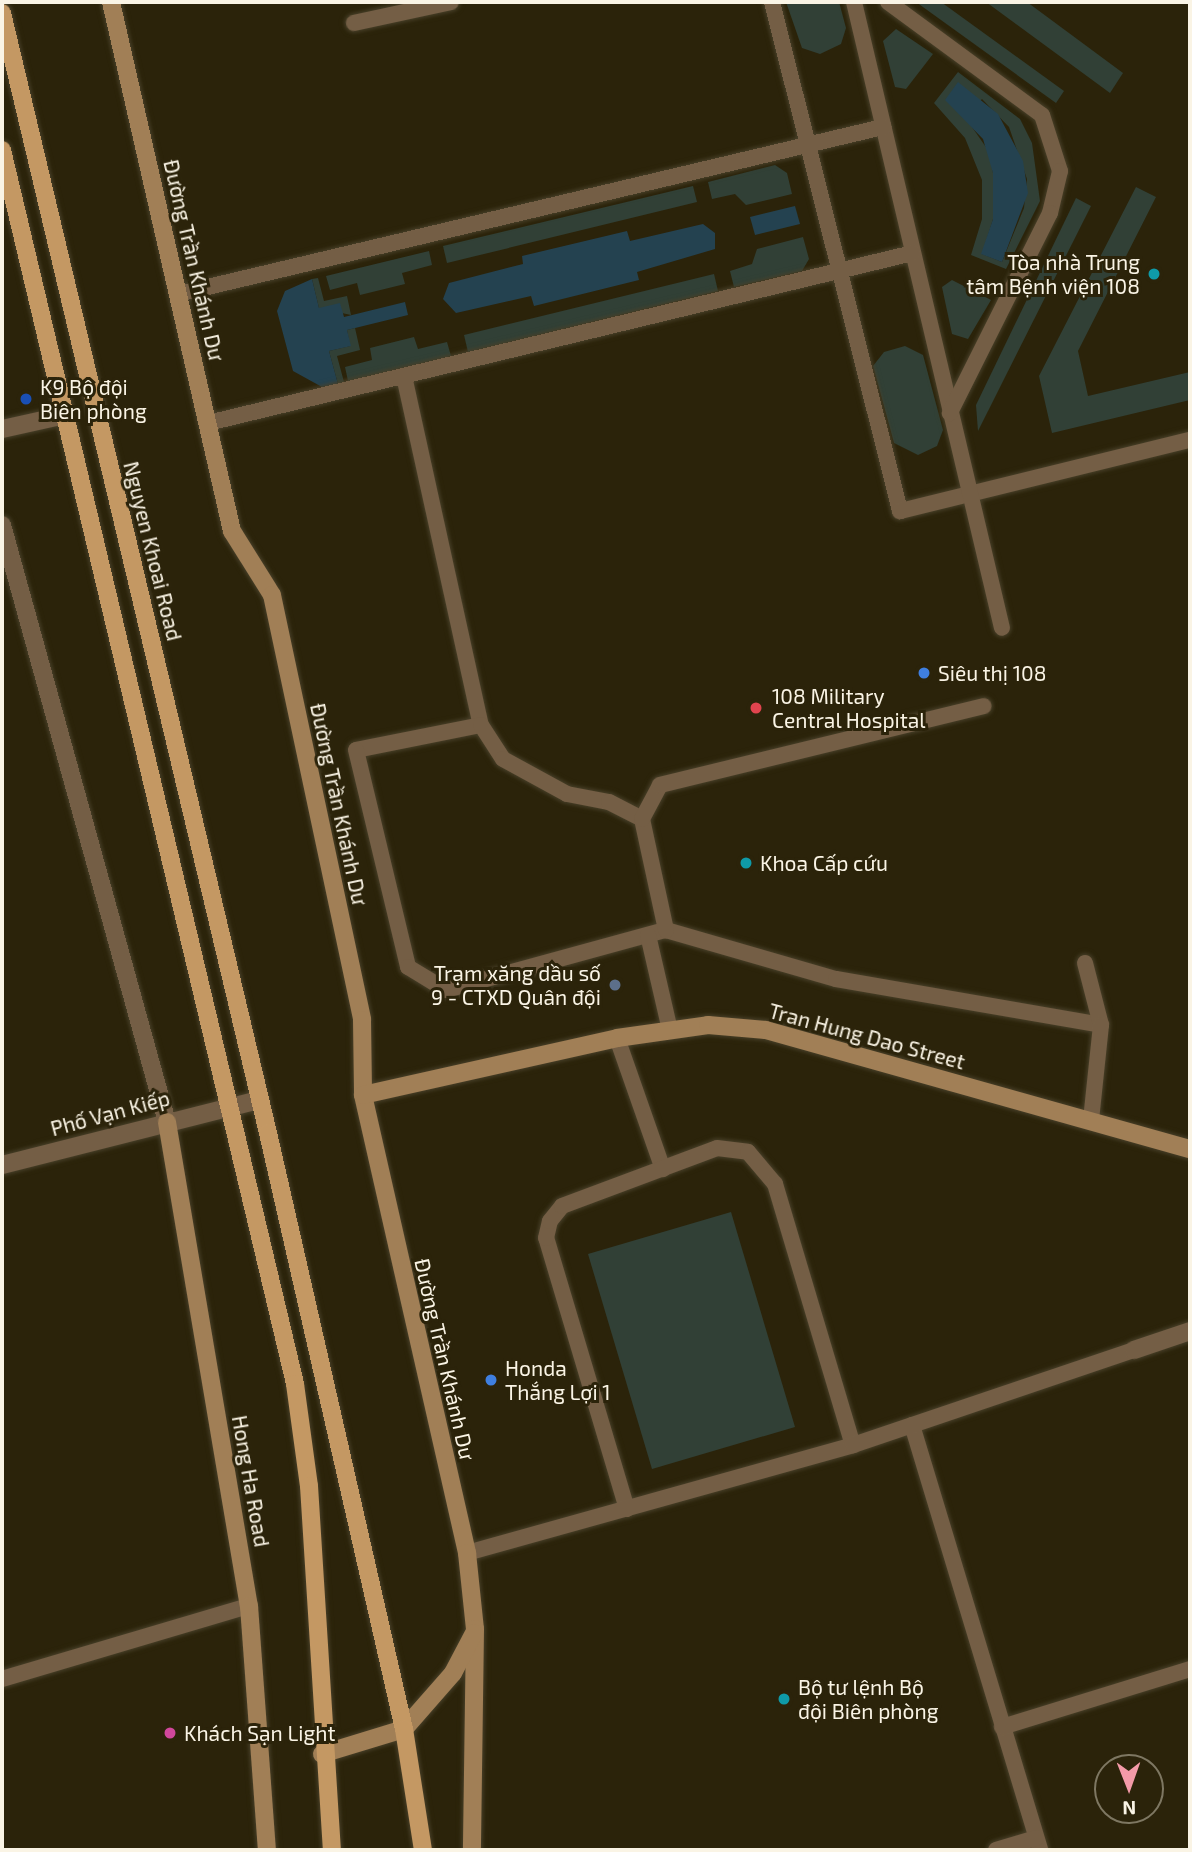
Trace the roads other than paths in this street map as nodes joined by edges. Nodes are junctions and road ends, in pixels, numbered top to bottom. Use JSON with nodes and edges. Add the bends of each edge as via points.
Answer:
{"nodes":[{"id":1,"x":111,"y":2,"type":"edge"},
{"id":2,"x":452,"y":2,"type":"edge"},
{"id":3,"x":772,"y":2,"type":"edge"},
{"id":4,"x":854,"y":2,"type":"edge"},
{"id":5,"x":888,"y":2,"type":"edge"},
{"id":6,"x":2,"y":13,"type":"edge"},
{"id":7,"x":354,"y":23,"type":"dead end"},
{"id":8,"x":883,"y":127,"type":"junction"},
{"id":9,"x":808,"y":146,"type":"junction"},
{"id":10,"x":2,"y":150,"type":"edge"},
{"id":11,"x":913,"y":253,"type":"junction"},
{"id":12,"x":839,"y":271,"type":"junction"},
{"id":13,"x":178,"y":294,"type":"junction"},
{"id":14,"x":404,"y":376,"type":"junction"},
{"id":15,"x":950,"y":413,"type":"junction"},
{"id":16,"x":65,"y":415,"type":"junction"},
{"id":17,"x":208,"y":423,"type":"junction"},
{"id":18,"x":2,"y":429,"type":"edge"},
{"id":19,"x":1190,"y":440,"type":"edge"},
{"id":20,"x":969,"y":494,"type":"junction"},
{"id":21,"x":2,"y":525,"type":"edge"},
{"id":22,"x":1002,"y":628,"type":"dead end"},
{"id":23,"x":983,"y":706,"type":"dead end"},
{"id":24,"x":481,"y":725,"type":"junction"},
{"id":25,"x":642,"y":819,"type":"junction"},
{"id":26,"x":666,"y":930,"type":"junction"},
{"id":27,"x":648,"y":934,"type":"junction"},
{"id":28,"x":1085,"y":963,"type":"dead end"},
{"id":29,"x":1101,"y":1025,"type":"junction"},
{"id":30,"x":670,"y":1030,"type":"junction"},
{"id":31,"x":617,"y":1038,"type":"junction"},
{"id":32,"x":363,"y":1096,"type":"junction"},
{"id":33,"x":259,"y":1100,"type":"junction"},
{"id":34,"x":231,"y":1105,"type":"junction"},
{"id":35,"x":1091,"y":1120,"type":"junction"},
{"id":36,"x":167,"y":1122,"type":"junction"},
{"id":37,"x":1190,"y":1149,"type":"edge"},
{"id":38,"x":2,"y":1165,"type":"edge"},
{"id":39,"x":663,"y":1169,"type":"junction"},
{"id":40,"x":1190,"y":1331,"type":"edge"},
{"id":41,"x":1134,"y":1350,"type":"joint"},
{"id":42,"x":912,"y":1425,"type":"junction"},
{"id":43,"x":853,"y":1445,"type":"junction"},
{"id":44,"x":627,"y":1509,"type":"junction"},
{"id":45,"x":467,"y":1553,"type":"junction"},
{"id":46,"x":250,"y":1606,"type":"junction"},
{"id":47,"x":475,"y":1629,"type":"junction"},
{"id":48,"x":1190,"y":1669,"type":"edge"},
{"id":49,"x":2,"y":1679,"type":"edge"},
{"id":50,"x":1002,"y":1727,"type":"junction"},
{"id":51,"x":404,"y":1729,"type":"junction"},
{"id":52,"x":322,"y":1754,"type":"junction"},
{"id":53,"x":1038,"y":1844,"type":"edge"},
{"id":54,"x":267,"y":1850,"type":"edge"},
{"id":55,"x":332,"y":1850,"type":"edge"},
{"id":56,"x":423,"y":1850,"type":"edge"},
{"id":57,"x":472,"y":1850,"type":"edge"},
{"id":58,"x":996,"y":1850,"type":"edge"}],
"edges":[{"from":1,"to":13,"type":"main road","name":"Đường Trần Khánh Dư"},
{"from":2,"to":7,"type":"lane"},
{"from":3,"to":9,"type":"lane"},
{"from":4,"to":8,"type":"lane"},
{"from":5,"to":15,"type":"lane","via":[[1042,115],[1060,172],[1050,213]]},
{"from":6,"to":33,"type":"main road","name":"Nguyen Khoai Road"},
{"from":8,"to":9,"type":"lane"},
{"from":8,"to":11,"type":"lane"},
{"from":9,"to":12,"type":"lane"},
{"from":9,"to":13,"type":"lane"},
{"from":10,"to":16,"type":"main road"},
{"from":11,"to":12,"type":"lane"},
{"from":11,"to":15,"type":"lane"},
{"from":12,"to":14,"type":"lane"},
{"from":12,"to":20,"type":"lane","via":[[900,511]]},
{"from":13,"to":17,"type":"main road","name":"Đường Trần Khánh Dư"},
{"from":14,"to":17,"type":"lane"},
{"from":14,"to":24,"type":"lane"},
{"from":15,"to":20,"type":"lane"},
{"from":16,"to":18,"type":"street"},
{"from":16,"to":34,"type":"main road"},
{"from":17,"to":32,"type":"main road","name":"Đường Trần Khánh Dư","via":[[232,531],[272,595],[362,1020]]},
{"from":19,"to":20,"type":"lane"},
{"from":20,"to":22,"type":"lane"},
{"from":21,"to":36,"type":"street"},
{"from":23,"to":25,"type":"lane","via":[[660,785]]},
{"from":24,"to":25,"type":"lane","via":[[503,759],[567,794],[609,802]]},
{"from":24,"to":27,"type":"lane","via":[[356,750],[408,967],[446,990]]},
{"from":25,"to":26,"type":"lane"},
{"from":26,"to":27,"type":"lane"},
{"from":26,"to":29,"type":"lane","via":[[836,979]]},
{"from":27,"to":30,"type":"lane"},
{"from":28,"to":29,"type":"lane"},
{"from":29,"to":35,"type":"lane"},
{"from":30,"to":31,"type":"main road","name":"Tran Hung Dao Street"},
{"from":30,"to":35,"type":"main road","name":"Tran Hung Dao Street","via":[[708,1025],[766,1030]]},
{"from":31,"to":32,"type":"main road","name":"Tran Hung Dao Street"},
{"from":31,"to":39,"type":"lane"},
{"from":32,"to":45,"type":"main road","name":"Đường Trần Khánh Dư"},
{"from":33,"to":34,"type":"street","name":"Phố Vạn Kiếp"},
{"from":33,"to":51,"type":"main road"},
{"from":34,"to":36,"type":"street","name":"Phố Vạn Kiếp"},
{"from":34,"to":52,"type":"main road","via":[[295,1384],[309,1486]]},
{"from":35,"to":37,"type":"main road","name":"Tran Hung Dao Street"},
{"from":36,"to":38,"type":"street","name":"Phố Vạn Kiếp"},
{"from":36,"to":46,"type":"main road","name":"Hong Ha Road"},
{"from":39,"to":43,"type":"lane","via":[[727,1150],[756,1158],[775,1184]]},
{"from":39,"to":44,"type":"lane","via":[[562,1206],[546,1238]]},
{"from":40,"to":41,"type":"street"},
{"from":41,"to":42,"type":"lane"},
{"from":42,"to":43,"type":"lane"},
{"from":42,"to":50,"type":"lane"},
{"from":43,"to":44,"type":"lane"},
{"from":44,"to":45,"type":"lane"},
{"from":45,"to":47,"type":"main road","name":"Đường Trần Khánh Dư"},
{"from":46,"to":49,"type":"lane"},
{"from":46,"to":54,"type":"main road","name":"Hong Ha Road"},
{"from":47,"to":51,"type":"main road","via":[[453,1673]]},
{"from":47,"to":57,"type":"main road","name":"Đường Trần Khánh Dư"},
{"from":48,"to":50,"type":"lane"},
{"from":50,"to":53,"type":"lane"},
{"from":51,"to":52,"type":"main road"},
{"from":51,"to":56,"type":"main road"},
{"from":52,"to":55,"type":"main road"},
{"from":53,"to":58,"type":"lane"}]}
